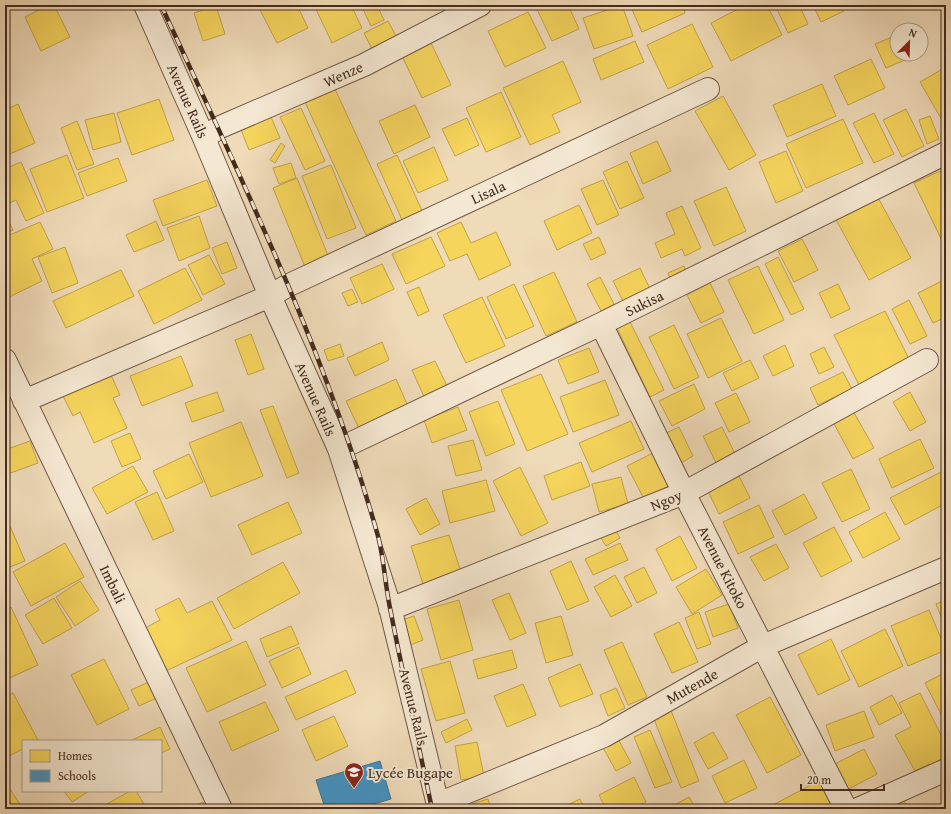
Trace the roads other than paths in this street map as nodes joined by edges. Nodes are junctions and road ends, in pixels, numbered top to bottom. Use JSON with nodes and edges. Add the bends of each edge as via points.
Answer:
{"nodes":[{"id":1,"x":145,"y":5,"type":"edge"},
{"id":2,"x":480,"y":5,"type":"edge"},
{"id":3,"x":708,"y":89,"type":"dead end"},
{"id":4,"x":204,"y":138,"type":"junction"},
{"id":5,"x":946,"y":153,"type":"edge"},
{"id":6,"x":270,"y":296,"type":"junction"},
{"id":7,"x":601,"y":324,"type":"junction"},
{"id":8,"x":5,"y":360,"type":"edge"},
{"id":9,"x":927,"y":360,"type":"dead end"},
{"id":10,"x":24,"y":401,"type":"junction"},
{"id":11,"x":339,"y":449,"type":"junction"},
{"id":12,"x":684,"y":493,"type":"junction"},
{"id":13,"x":946,"y":568,"type":"edge"},
{"id":14,"x":390,"y":609,"type":"junction"},
{"id":15,"x":763,"y":646,"type":"junction"},
{"id":16,"x":946,"y":770,"type":"edge"},
{"id":17,"x":438,"y":806,"type":"edge"},
{"id":18,"x":221,"y":809,"type":"edge"},
{"id":19,"x":846,"y":809,"type":"edge"},
{"id":20,"x":858,"y":809,"type":"edge"}],
"edges":[{"from":1,"to":4,"type":"street","name":"Avenue Rails"},
{"from":2,"to":4,"type":"street","name":"Wenze","via":[[364,65],[218,128]]},
{"from":3,"to":6,"type":"street","name":"Lisala"},
{"from":4,"to":6,"type":"street","name":"Avenue Rails"},
{"from":5,"to":7,"type":"street","name":"Sukisa"},
{"from":6,"to":10,"type":"street","name":"Lisala"},
{"from":6,"to":11,"type":"street","name":"Avenue Rails"},
{"from":7,"to":11,"type":"street","name":"Sukisa"},
{"from":7,"to":12,"type":"street","name":"Avenue Kitoko"},
{"from":8,"to":10,"type":"street","name":"Imbali"},
{"from":9,"to":12,"type":"street","name":"Ngoy"},
{"from":10,"to":18,"type":"street","name":"Imbali"},
{"from":11,"to":14,"type":"street","name":"Avenue Rails"},
{"from":12,"to":14,"type":"street","name":"Ngoy"},
{"from":12,"to":15,"type":"street","name":"Avenue Kitoko"},
{"from":13,"to":15,"type":"street","name":"Mutende"},
{"from":14,"to":17,"type":"street","name":"Avenue Rails"},
{"from":15,"to":17,"type":"street","name":"Mutende","via":[[604,736]]},
{"from":15,"to":19,"type":"street","name":"Avenue Kitoko"},
{"from":16,"to":20,"type":"street"}]}
